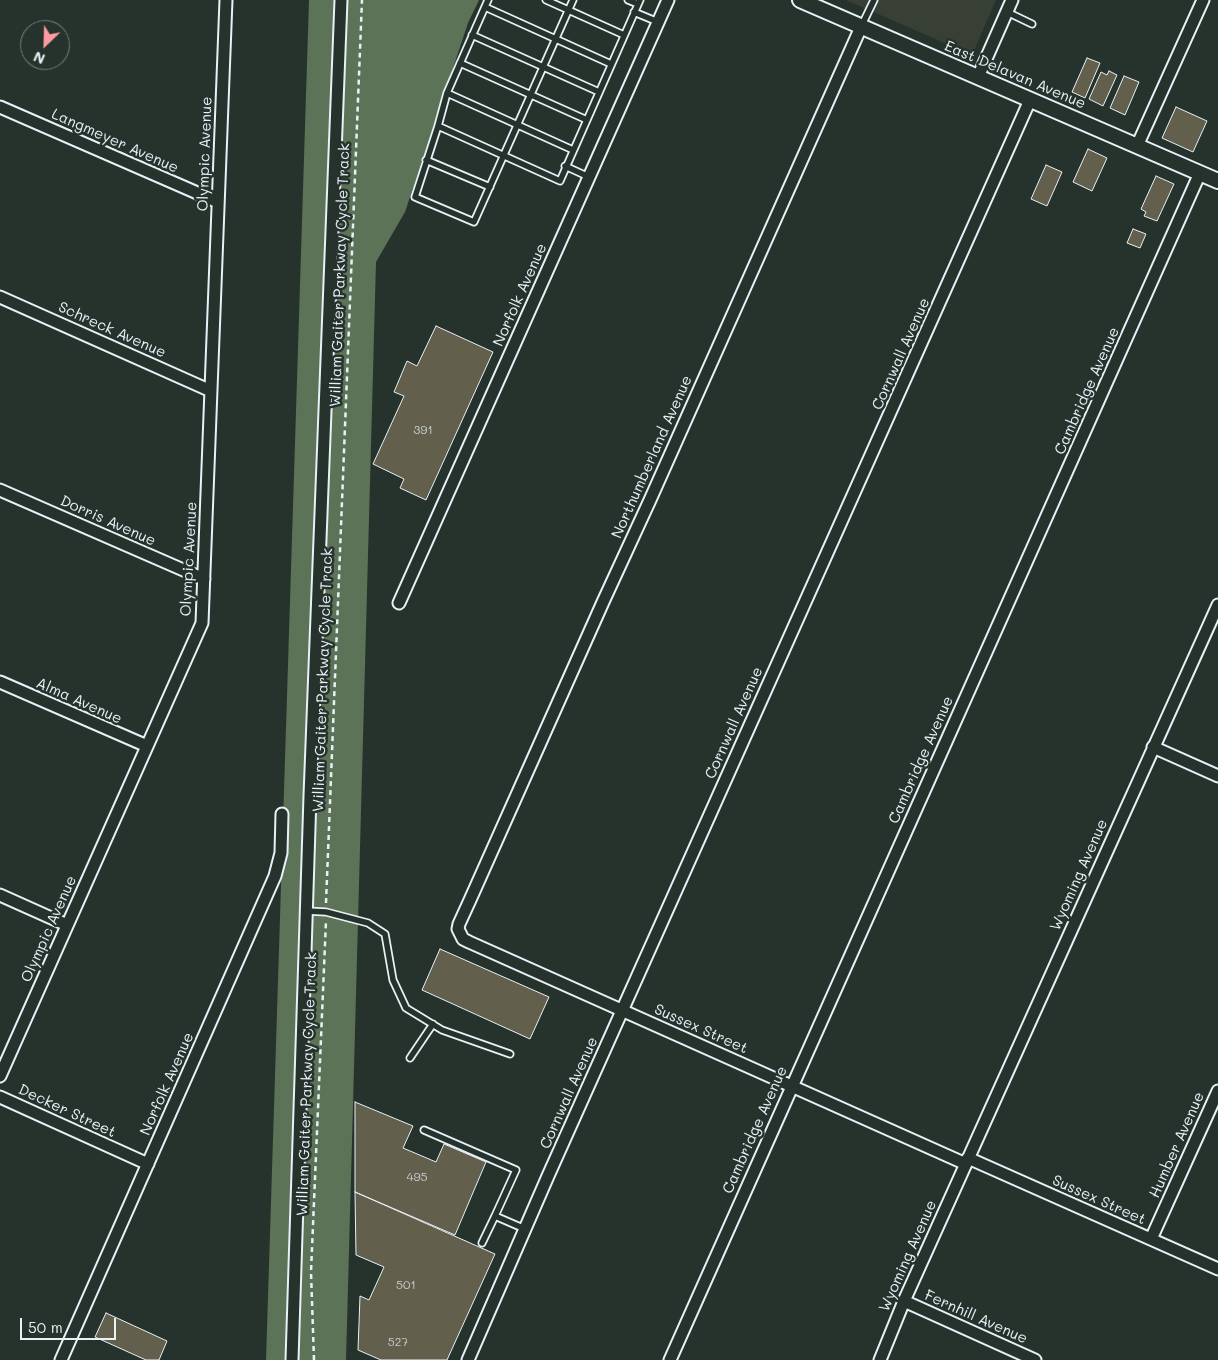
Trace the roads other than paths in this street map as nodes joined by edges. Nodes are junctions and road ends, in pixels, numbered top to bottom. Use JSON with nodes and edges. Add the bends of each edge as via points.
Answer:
{"nodes":[{"id":1,"x":226,"y":0,"type":"edge"},
{"id":2,"x":341,"y":0,"type":"edge"},
{"id":3,"x":488,"y":0,"type":"edge"},
{"id":4,"x":546,"y":0,"type":"edge"},
{"id":5,"x":573,"y":0,"type":"edge"},
{"id":6,"x":628,"y":0,"type":"edge"},
{"id":7,"x":668,"y":0,"type":"edge"},
{"id":8,"x":800,"y":0,"type":"edge"},
{"id":9,"x":874,"y":0,"type":"edge"},
{"id":10,"x":1012,"y":0,"type":"edge"},
{"id":11,"x":1202,"y":0,"type":"edge"},
{"id":12,"x":639,"y":2,"type":"edge"},
{"id":13,"x":485,"y":7,"type":"junction"},
{"id":14,"x":568,"y":10,"type":"junction"},
{"id":15,"x":634,"y":12,"type":"junction"},
{"id":16,"x":1007,"y":12,"type":"junction"},
{"id":17,"x":658,"y":22,"type":"junction"},
{"id":18,"x":1032,"y":24,"type":"dead end"},
{"id":19,"x":861,"y":26,"type":"junction"},
{"id":20,"x":472,"y":35,"type":"junction"},
{"id":21,"x":624,"y":35,"type":"junction"},
{"id":22,"x":555,"y":39,"type":"junction"},
{"id":23,"x":460,"y":63,"type":"junction"},
{"id":24,"x":612,"y":64,"type":"junction"},
{"id":25,"x":543,"y":67,"type":"junction"},
{"id":26,"x":978,"y":77,"type":"junction"},
{"id":27,"x":599,"y":92,"type":"junction"},
{"id":28,"x":446,"y":93,"type":"junction"},
{"id":29,"x":531,"y":95,"type":"junction"},
{"id":30,"x":1030,"y":100,"type":"junction"},
{"id":31,"x":0,"y":107,"type":"edge"},
{"id":32,"x":587,"y":120,"type":"junction"},
{"id":33,"x":438,"y":126,"type":"junction"},
{"id":34,"x":517,"y":126,"type":"junction"},
{"id":35,"x":1137,"y":146,"type":"junction"},
{"id":36,"x":573,"y":150,"type":"junction"},
{"id":37,"x":504,"y":156,"type":"junction"},
{"id":38,"x":426,"y":160,"type":"junction"},
{"id":39,"x":566,"y":166,"type":"junction"},
{"id":40,"x":1200,"y":173,"type":"junction"},
{"id":41,"x":589,"y":177,"type":"junction"},
{"id":42,"x":1218,"y":181,"type":"edge"},
{"id":43,"x":490,"y":187,"type":"junction"},
{"id":44,"x":218,"y":202,"type":"junction"},
{"id":45,"x":0,"y":298,"type":"edge"},
{"id":46,"x":211,"y":390,"type":"junction"},
{"id":47,"x":0,"y":490,"type":"edge"},
{"id":48,"x":204,"y":580,"type":"junction"},
{"id":49,"x":399,"y":603,"type":"dead end"},
{"id":50,"x":1218,"y":605,"type":"edge"},
{"id":51,"x":0,"y":682,"type":"edge"},
{"id":52,"x":147,"y":746,"type":"junction"},
{"id":53,"x":1153,"y":747,"type":"junction"},
{"id":54,"x":1218,"y":776,"type":"edge"},
{"id":55,"x":282,"y":814,"type":"dead end"},
{"id":56,"x":0,"y":895,"type":"edge"},
{"id":57,"x":470,"y":900,"type":"joint"},
{"id":58,"x":306,"y":911,"type":"junction"},
{"id":59,"x":68,"y":925,"type":"junction"},
{"id":60,"x":622,"y":1011,"type":"junction"},
{"id":61,"x":433,"y":1024,"type":"junction"},
{"id":62,"x":510,"y":1054,"type":"dead end"},
{"id":63,"x":410,"y":1058,"type":"dead end"},
{"id":64,"x":0,"y":1076,"type":"edge"},
{"id":65,"x":791,"y":1086,"type":"junction"},
{"id":66,"x":1218,"y":1091,"type":"edge"},
{"id":67,"x":0,"y":1097,"type":"edge"},
{"id":68,"x":424,"y":1130,"type":"dead end"},
{"id":69,"x":967,"y":1161,"type":"junction"},
{"id":70,"x":148,"y":1164,"type":"junction"},
{"id":71,"x":495,"y":1216,"type":"junction"},
{"id":72,"x":525,"y":1230,"type":"junction"},
{"id":73,"x":1152,"y":1239,"type":"junction"},
{"id":74,"x":482,"y":1243,"type":"dead end"},
{"id":75,"x":1218,"y":1269,"type":"edge"},
{"id":76,"x":904,"y":1301,"type":"junction"},
{"id":77,"x":61,"y":1360,"type":"edge"},
{"id":78,"x":292,"y":1360,"type":"edge"},
{"id":79,"x":468,"y":1360,"type":"edge"},
{"id":80,"x":670,"y":1360,"type":"edge"},
{"id":81,"x":880,"y":1360,"type":"edge"},
{"id":82,"x":1035,"y":1360,"type":"edge"}],
"edges":[{"from":1,"to":44,"type":"street","name":"Olympic Avenue"},
{"from":2,"to":58,"type":"street"},
{"from":3,"to":13,"type":"lane"},
{"from":4,"to":14,"type":"lane"},
{"from":5,"to":14,"type":"lane"},
{"from":6,"to":12,"type":"lane"},
{"from":7,"to":17,"type":"street","name":"Norfolk Avenue"},
{"from":8,"to":19,"type":"street","name":"East Delavan Avenue"},
{"from":9,"to":19,"type":"lane"},
{"from":10,"to":16,"type":"street"},
{"from":11,"to":35,"type":"street"},
{"from":12,"to":15,"type":"lane"},
{"from":13,"to":20,"type":"lane"},
{"from":13,"to":22,"type":"lane"},
{"from":14,"to":21,"type":"lane"},
{"from":14,"to":22,"type":"lane"},
{"from":15,"to":17,"type":"lane"},
{"from":15,"to":21,"type":"lane"},
{"from":16,"to":18,"type":"lane"},
{"from":16,"to":26,"type":"street"},
{"from":17,"to":41,"type":"street","name":"Norfolk Avenue"},
{"from":19,"to":26,"type":"street","name":"East Delavan Avenue"},
{"from":19,"to":57,"type":"street","name":"Northumberland Avenue"},
{"from":20,"to":23,"type":"lane"},
{"from":20,"to":25,"type":"lane"},
{"from":21,"to":24,"type":"lane"},
{"from":22,"to":24,"type":"lane"},
{"from":22,"to":25,"type":"lane"},
{"from":23,"to":28,"type":"lane"},
{"from":23,"to":29,"type":"lane"},
{"from":24,"to":27,"type":"lane"},
{"from":25,"to":27,"type":"lane"},
{"from":25,"to":29,"type":"lane"},
{"from":26,"to":30,"type":"street","name":"East Delavan Avenue"},
{"from":27,"to":32,"type":"lane"},
{"from":28,"to":33,"type":"lane"},
{"from":28,"to":34,"type":"lane"},
{"from":29,"to":32,"type":"lane"},
{"from":29,"to":34,"type":"lane"},
{"from":30,"to":35,"type":"street","name":"East Delavan Avenue"},
{"from":30,"to":60,"type":"street","name":"Cornwall Avenue"},
{"from":31,"to":44,"type":"street","name":"Langmeyer Avenue"},
{"from":32,"to":36,"type":"lane"},
{"from":33,"to":37,"type":"lane"},
{"from":33,"to":38,"type":"lane"},
{"from":34,"to":36,"type":"lane"},
{"from":34,"to":37,"type":"lane"},
{"from":35,"to":40,"type":"street","name":"East Delavan Avenue"},
{"from":36,"to":39,"type":"lane"},
{"from":37,"to":39,"type":"lane","via":[[560,181]]},
{"from":37,"to":43,"type":"lane"},
{"from":38,"to":43,"type":"lane"},
{"from":38,"to":43,"type":"lane","via":[[415,197],[474,222]]},
{"from":39,"to":41,"type":"lane"},
{"from":40,"to":42,"type":"street","name":"East Delavan Avenue"},
{"from":40,"to":65,"type":"street","name":"Cambridge Avenue"},
{"from":41,"to":49,"type":"street","name":"Norfolk Avenue"},
{"from":44,"to":46,"type":"street","name":"Olympic Avenue"},
{"from":45,"to":46,"type":"street","name":"Schreck Avenue"},
{"from":46,"to":48,"type":"street","name":"Olympic Avenue"},
{"from":47,"to":48,"type":"street","name":"Dorris Avenue"},
{"from":48,"to":52,"type":"street","name":"Olympic Avenue","via":[[202,623]]},
{"from":50,"to":53,"type":"street","name":"Wyoming Avenue"},
{"from":51,"to":52,"type":"street","name":"Alma Avenue"},
{"from":52,"to":59,"type":"street","name":"Olympic Avenue"},
{"from":53,"to":54,"type":"street"},
{"from":53,"to":69,"type":"street","name":"Wyoming Avenue"},
{"from":55,"to":70,"type":"street","name":"Norfolk Avenue","via":[[281,854],[275,876]]},
{"from":56,"to":59,"type":"street"},
{"from":57,"to":60,"type":"street","name":"Sussex Street","via":[[459,924],[463,939]]},
{"from":58,"to":61,"type":"lane","via":[[326,912],[368,923],[385,934],[393,980],[406,1008]]},
{"from":58,"to":78,"type":"street"},
{"from":59,"to":64,"type":"street","name":"Olympic Avenue"},
{"from":60,"to":65,"type":"street","name":"Sussex Street"},
{"from":60,"to":72,"type":"street","name":"Cornwall Avenue"},
{"from":61,"to":62,"type":"lane"},
{"from":61,"to":63,"type":"lane"},
{"from":65,"to":69,"type":"street","name":"Sussex Street"},
{"from":65,"to":80,"type":"street","name":"Cambridge Avenue"},
{"from":66,"to":73,"type":"street","name":"Humber Avenue"},
{"from":67,"to":70,"type":"street","name":"Decker Street"},
{"from":68,"to":71,"type":"lane","via":[[516,1170]]},
{"from":69,"to":73,"type":"street","name":"Sussex Street"},
{"from":69,"to":76,"type":"street","name":"Wyoming Avenue"},
{"from":70,"to":77,"type":"street","name":"Norfolk Avenue"},
{"from":71,"to":72,"type":"lane"},
{"from":71,"to":74,"type":"lane"},
{"from":72,"to":79,"type":"street","name":"Cornwall Avenue"},
{"from":73,"to":75,"type":"street","name":"Sussex Street"},
{"from":76,"to":81,"type":"street","name":"Wyoming Avenue"},
{"from":76,"to":82,"type":"street","name":"Fernhill Avenue"}]}
